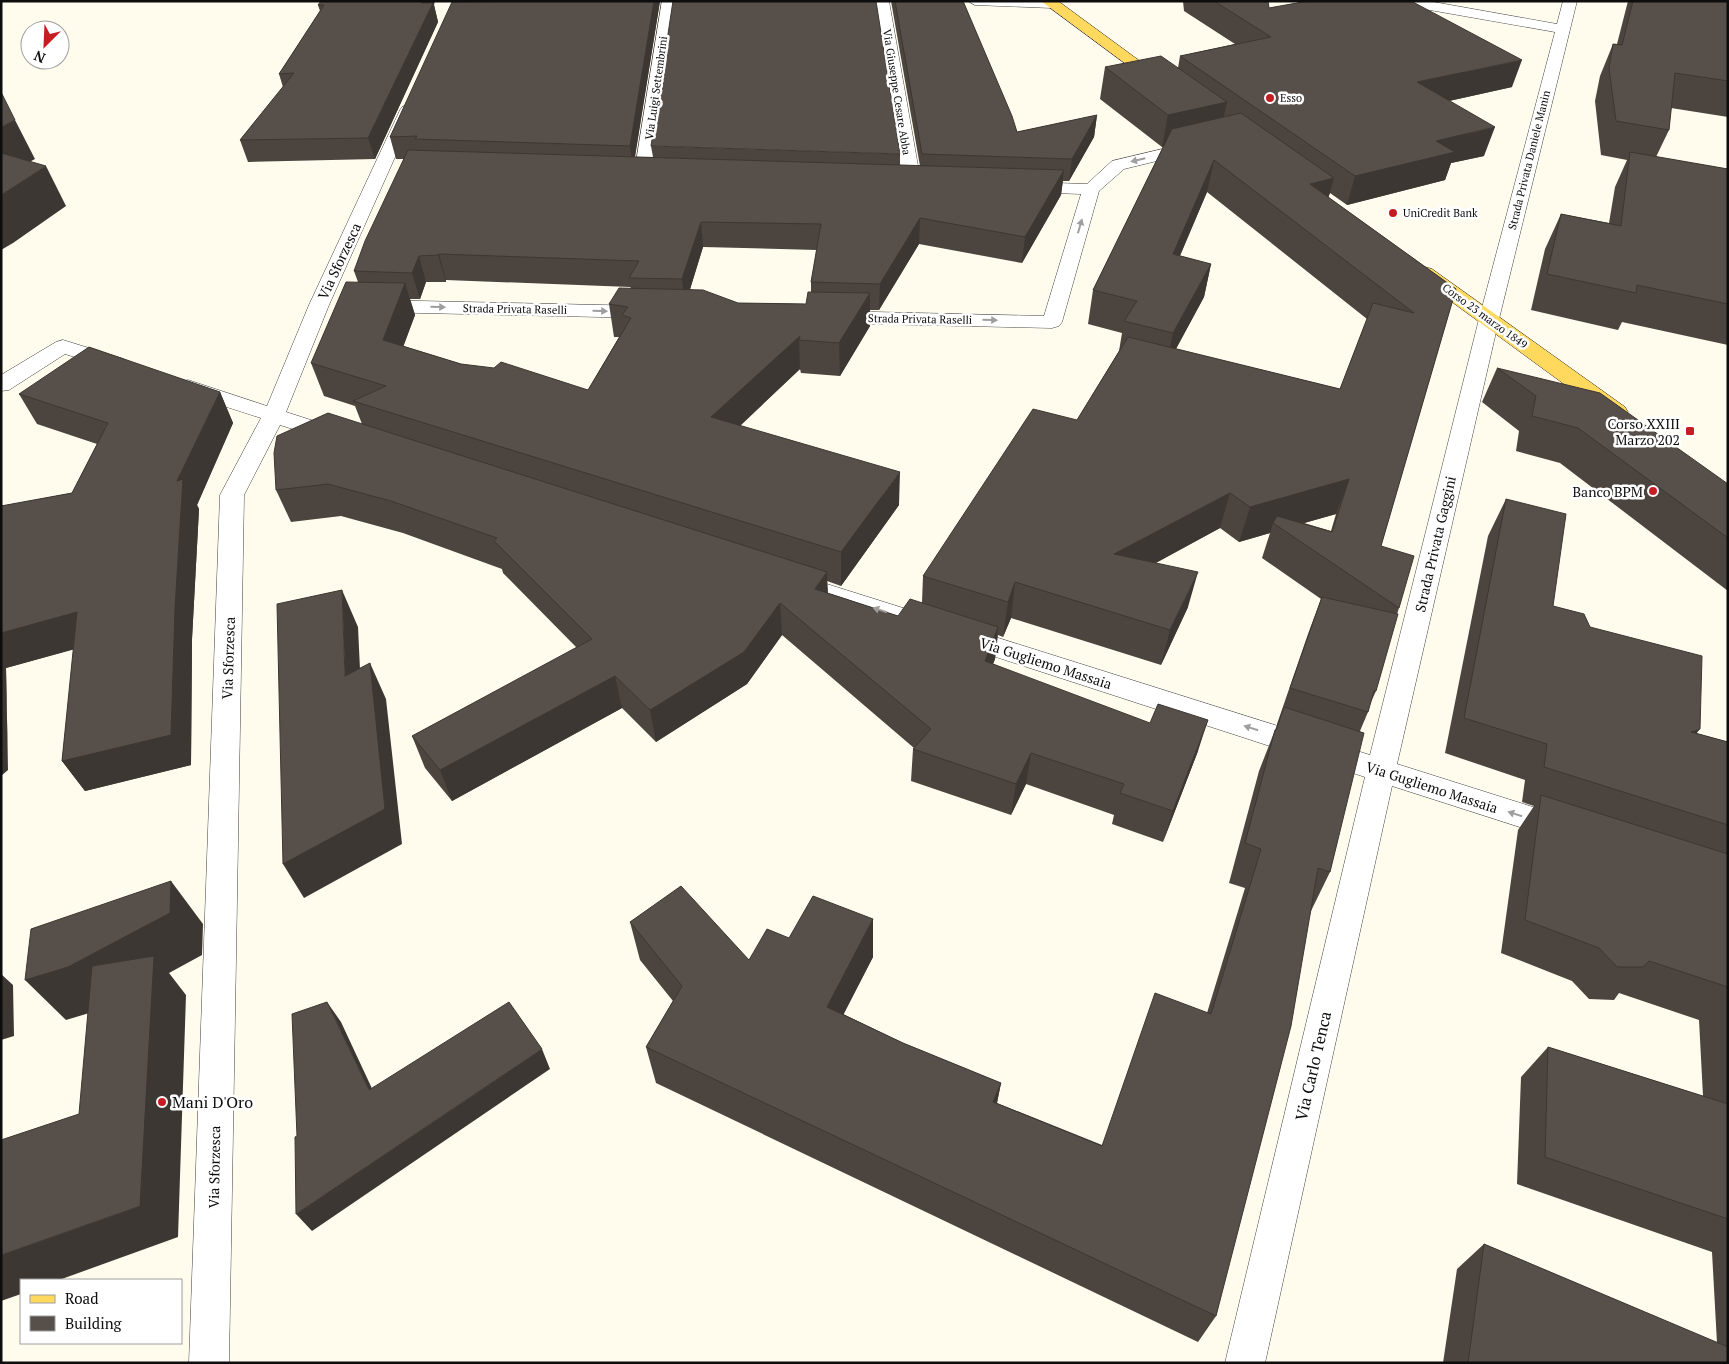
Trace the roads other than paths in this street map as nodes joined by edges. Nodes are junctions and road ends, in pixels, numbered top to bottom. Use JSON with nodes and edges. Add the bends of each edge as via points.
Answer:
{"nodes":[{"id":1,"x":669,"y":1,"type":"edge"},
{"id":2,"x":882,"y":1,"type":"edge"},
{"id":3,"x":975,"y":1,"type":"edge"},
{"id":4,"x":1416,"y":1,"type":"edge"},
{"id":5,"x":1570,"y":1,"type":"edge"},
{"id":6,"x":1050,"y":3,"type":"edge"},
{"id":7,"x":1563,"y":29,"type":"junction"},
{"id":8,"x":414,"y":97,"type":"edge"},
{"id":9,"x":1181,"y":97,"type":"edge"},
{"id":10,"x":1209,"y":143,"type":"edge"},
{"id":11,"x":623,"y":174,"type":"edge"},
{"id":12,"x":643,"y":175,"type":"junction"},
{"id":13,"x":663,"y":175,"type":"edge"},
{"id":14,"x":892,"y":182,"type":"edge"},
{"id":15,"x":912,"y":183,"type":"junction"},
{"id":16,"x":932,"y":184,"type":"edge"},
{"id":17,"x":1012,"y":186,"type":"edge"},
{"id":18,"x":1091,"y":189,"type":"junction"},
{"id":19,"x":1410,"y":262,"type":"edge"},
{"id":20,"x":337,"y":305,"type":"junction"},
{"id":21,"x":664,"y":313,"type":"edge"},
{"id":22,"x":813,"y":316,"type":"edge"},
{"id":23,"x":1489,"y":319,"type":"junction"},
{"id":24,"x":136,"y":370,"type":"edge"},
{"id":25,"x":173,"y":383,"type":"edge"},
{"id":26,"x":1,"y":385,"type":"edge"},
{"id":27,"x":274,"y":415,"type":"junction"},
{"id":28,"x":1634,"y":424,"type":"edge"},
{"id":29,"x":357,"y":442,"type":"edge"},
{"id":30,"x":782,"y":578,"type":"edge"},
{"id":31,"x":1381,"y":770,"type":"junction"},
{"id":32,"x":1587,"y":837,"type":"edge"},
{"id":33,"x":210,"y":1363,"type":"edge"},
{"id":34,"x":1245,"y":1363,"type":"edge"}],
"edges":[{"from":1,"to":12,"type":"street","name":"Via Luigi Settembrini"},
{"from":2,"to":15,"type":"street","name":"Via Giuseppe Cesare Abba"},
{"from":3,"to":6,"type":"street"},
{"from":4,"to":7,"type":"street"},
{"from":5,"to":7,"type":"street","name":"Strada Privata Daniele Manin"},
{"from":6,"to":9,"type":"main road"},
{"from":7,"to":23,"type":"street","name":"Strada Privata Daniele Manin"},
{"from":8,"to":20,"type":"street","name":"Via Sforzesca"},
{"from":10,"to":18,"type":"street","one_way":true,"via":[[1118,165]]},
{"from":11,"to":12,"type":"street"},
{"from":12,"to":13,"type":"street"},
{"from":14,"to":15,"type":"street"},
{"from":15,"to":16,"type":"street"},
{"from":17,"to":18,"type":"street"},
{"from":22,"to":18,"type":"street","name":"Strada Privata Raselli","one_way":true,"via":[[1052,322]]},
{"from":19,"to":23,"type":"main road","name":"Corso 23 marzo 1849"},
{"from":20,"to":21,"type":"street","name":"Strada Privata Raselli","one_way":true},
{"from":20,"to":27,"type":"street","name":"Via Sforzesca"},
{"from":23,"to":28,"type":"main road","name":"Corso 23 marzo 1849"},
{"from":23,"to":31,"type":"street","name":"Strada Privata Gaggini"},
{"from":24,"to":26,"type":"street","via":[[63,346]]},
{"from":25,"to":27,"type":"street"},
{"from":27,"to":29,"type":"street"},
{"from":27,"to":33,"type":"street","name":"Via Sforzesca","via":[[232,495]]},
{"from":31,"to":30,"type":"street","name":"Via Gugliemo Massaia","one_way":true},
{"from":32,"to":31,"type":"street","name":"Via Gugliemo Massaia","one_way":true},
{"from":31,"to":34,"type":"street","name":"Via Carlo Tenca"}]}
